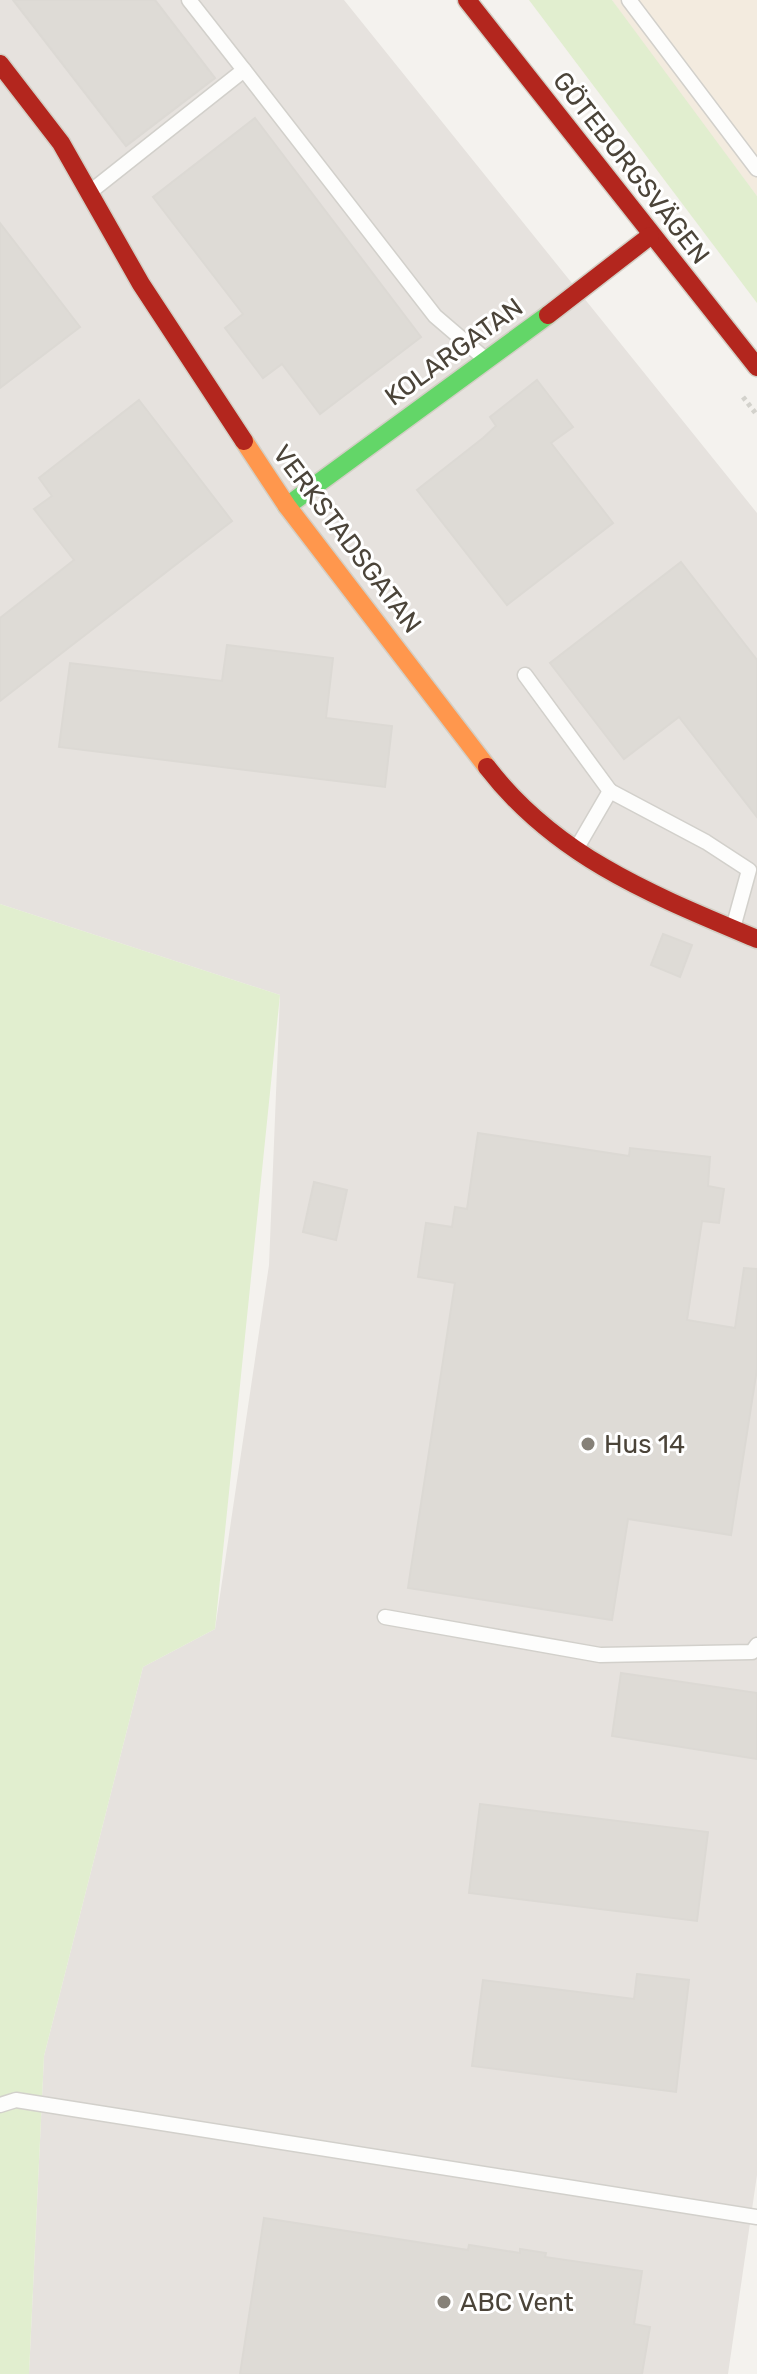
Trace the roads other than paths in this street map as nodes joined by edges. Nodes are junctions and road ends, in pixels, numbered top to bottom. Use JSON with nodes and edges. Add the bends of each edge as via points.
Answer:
{"nodes":[{"id":1,"x":189,"y":0,"type":"edge"},
{"id":2,"x":467,"y":0,"type":"edge"},
{"id":3,"x":629,"y":0,"type":"edge"},
{"id":4,"x":0,"y":64,"type":"edge"},
{"id":5,"x":244,"y":70,"type":"junction"},
{"id":6,"x":757,"y":169,"type":"edge"},
{"id":7,"x":89,"y":192,"type":"junction"},
{"id":8,"x":650,"y":236,"type":"junction"},
{"id":9,"x":488,"y":361,"type":"junction"},
{"id":10,"x":757,"y":367,"type":"edge"},
{"id":11,"x":287,"y":506,"type":"junction"},
{"id":12,"x":525,"y":675,"type":"dead end"},
{"id":13,"x":610,"y":791,"type":"junction"},
{"id":14,"x":576,"y":850,"type":"junction"},
{"id":15,"x":753,"y":872,"type":"edge"},
{"id":16,"x":732,"y":929,"type":"junction"},
{"id":17,"x":757,"y":939,"type":"edge"},
{"id":18,"x":385,"y":1617,"type":"dead end"},
{"id":19,"x":757,"y":1645,"type":"edge"},
{"id":20,"x":0,"y":2105,"type":"edge"},
{"id":21,"x":757,"y":2217,"type":"edge"}],
"edges":[{"from":1,"to":5,"type":"lane"},
{"from":2,"to":8,"type":"street","name":"GÖTEBORGSVÄGEN"},
{"from":3,"to":6,"type":"lane"},
{"from":4,"to":7,"type":"street","name":"VERKSTADSGATAN","via":[[61,143]]},
{"from":5,"to":7,"type":"lane"},
{"from":5,"to":9,"type":"lane","via":[[435,316]]},
{"from":7,"to":11,"type":"street","name":"VERKSTADSGATAN","via":[[141,284]]},
{"from":8,"to":9,"type":"street","name":"KOLARGATAN"},
{"from":8,"to":10,"type":"street","name":"GÖTEBORGSVÄGEN"},
{"from":9,"to":11,"type":"street","name":"KOLARGATAN"},
{"from":11,"to":14,"type":"street","name":"VERKSTADSGATAN","via":[[493,775]]},
{"from":12,"to":13,"type":"lane"},
{"from":13,"to":14,"type":"lane"},
{"from":13,"to":15,"type":"lane"},
{"from":14,"to":16,"type":"street","name":"VERKSTADSGATAN","via":[[632,886]]},
{"from":15,"to":16,"type":"lane"},
{"from":16,"to":17,"type":"street","name":"VERKSTADSGATAN"},
{"from":18,"to":19,"type":"lane","via":[[600,1655],[752,1652]]},
{"from":20,"to":21,"type":"lane","via":[[16,2100]]}]}
